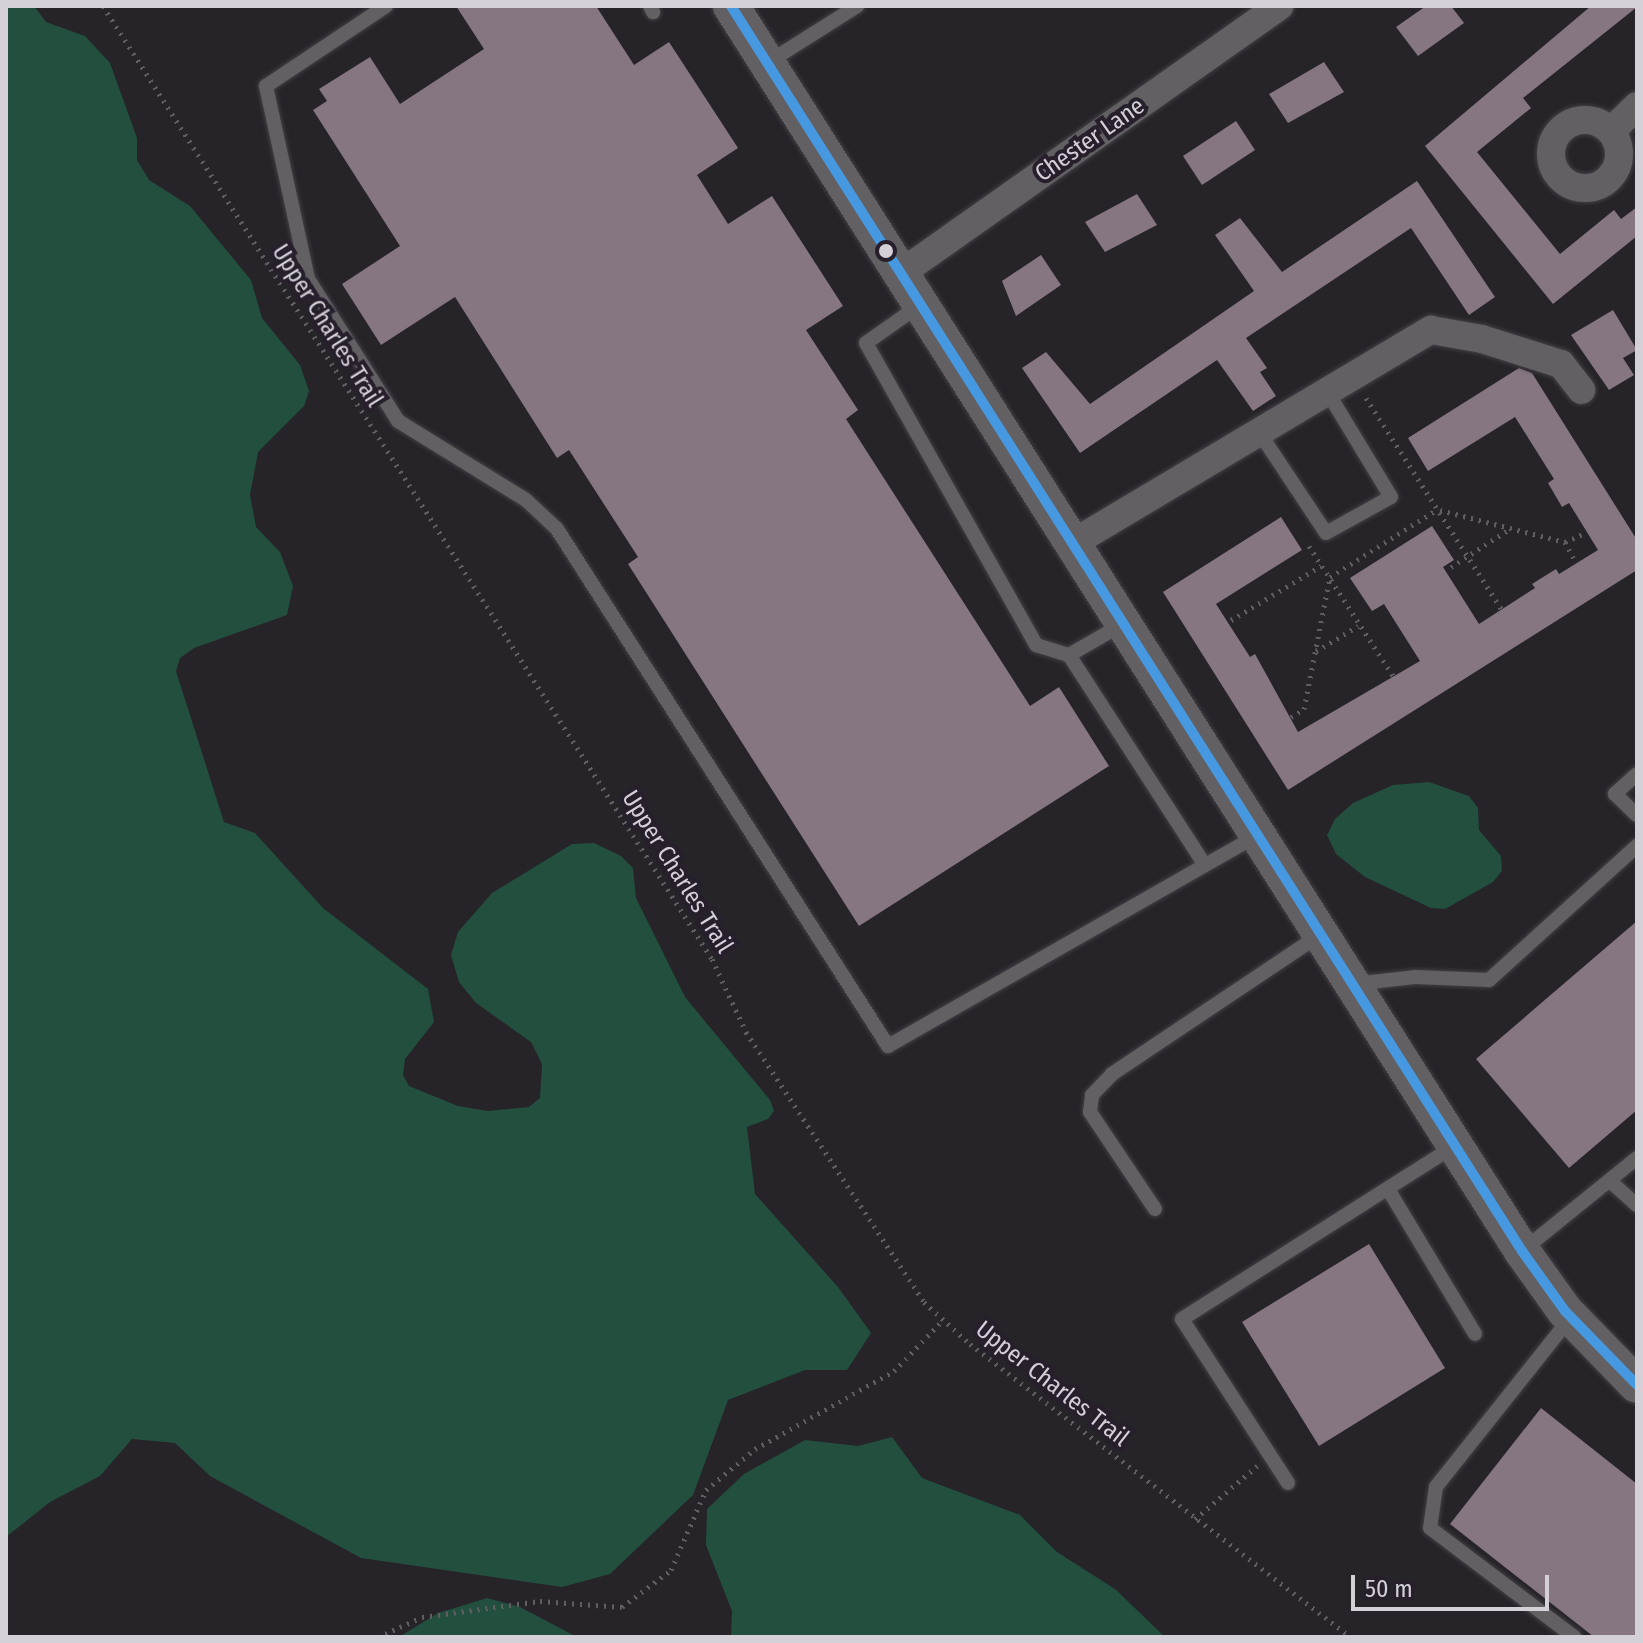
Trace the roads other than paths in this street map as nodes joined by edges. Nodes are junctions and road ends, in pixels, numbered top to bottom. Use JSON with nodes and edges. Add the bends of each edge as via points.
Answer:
{"nodes":[{"id":1,"x":386,"y":6,"type":"edge"},
{"id":2,"x":731,"y":6,"type":"edge"},
{"id":3,"x":857,"y":6,"type":"edge"},
{"id":4,"x":1279,"y":6,"type":"edge"},
{"id":5,"x":767,"y":63,"type":"junction"},
{"id":6,"x":1637,"y":106,"type":"edge"},
{"id":7,"x":1611,"y":131,"type":"dead end"},
{"id":8,"x":901,"y":273,"type":"junction"},
{"id":9,"x":921,"y":305,"type":"junction"},
{"id":10,"x":1581,"y":390,"type":"dead end"},
{"id":11,"x":1328,"y":393,"type":"junction"},
{"id":12,"x":1259,"y":432,"type":"junction"},
{"id":13,"x":1073,"y":543,"type":"junction"},
{"id":14,"x":1124,"y":624,"type":"junction"},
{"id":15,"x":1069,"y":655,"type":"junction"},
{"id":16,"x":1637,"y":774,"type":"edge"},
{"id":17,"x":1637,"y":815,"type":"edge"},
{"id":18,"x":1258,"y":835,"type":"junction"},
{"id":19,"x":1637,"y":846,"type":"edge"},
{"id":20,"x":1205,"y":865,"type":"junction"},
{"id":21,"x":1321,"y":934,"type":"junction"},
{"id":22,"x":1353,"y":984,"type":"junction"},
{"id":23,"x":1456,"y":1146,"type":"junction"},
{"id":24,"x":1637,"y":1158,"type":"edge"},
{"id":25,"x":1610,"y":1181,"type":"junction"},
{"id":26,"x":1388,"y":1189,"type":"junction"},
{"id":27,"x":1637,"y":1205,"type":"edge"},
{"id":28,"x":1155,"y":1209,"type":"dead end"},
{"id":29,"x":1522,"y":1251,"type":"junction"},
{"id":30,"x":1571,"y":1317,"type":"junction"},
{"id":31,"x":1475,"y":1334,"type":"dead end"},
{"id":32,"x":1637,"y":1385,"type":"edge"},
{"id":33,"x":1288,"y":1483,"type":"dead end"},
{"id":34,"x":1574,"y":1637,"type":"edge"}],
"edges":[{"from":1,"to":20,"type":"lane","via":[[266,86],[308,279],[398,421],[526,500],[557,529],[888,1046]]},
{"from":2,"to":5,"type":"street"},
{"from":3,"to":5,"type":"lane"},
{"from":4,"to":8,"type":"street","name":"Chester Lane"},
{"from":5,"to":8,"type":"street"},
{"from":6,"to":7,"type":"street"},
{"from":8,"to":9,"type":"street"},
{"from":9,"to":13,"type":"street"},
{"from":9,"to":15,"type":"lane","via":[[866,343],[1036,645]]},
{"from":10,"to":11,"type":"street","via":[[1561,364],[1482,339],[1431,330]]},
{"from":11,"to":12,"type":"street"},
{"from":11,"to":12,"type":"lane","via":[[1391,497],[1326,533]]},
{"from":12,"to":13,"type":"street"},
{"from":13,"to":14,"type":"street"},
{"from":14,"to":15,"type":"lane"},
{"from":14,"to":18,"type":"street"},
{"from":15,"to":20,"type":"lane"},
{"from":16,"to":17,"type":"lane","via":[[1615,794]]},
{"from":18,"to":20,"type":"lane"},
{"from":18,"to":21,"type":"street"},
{"from":19,"to":22,"type":"lane","via":[[1489,980],[1415,977]]},
{"from":21,"to":22,"type":"street"},
{"from":21,"to":28,"type":"lane","via":[[1112,1074],[1092,1095],[1090,1112]]},
{"from":22,"to":23,"type":"street"},
{"from":23,"to":26,"type":"lane"},
{"from":23,"to":29,"type":"street"},
{"from":24,"to":25,"type":"lane"},
{"from":25,"to":27,"type":"lane"},
{"from":25,"to":29,"type":"lane"},
{"from":26,"to":31,"type":"lane"},
{"from":26,"to":33,"type":"lane","via":[[1182,1319]]},
{"from":29,"to":30,"type":"street"},
{"from":30,"to":32,"type":"street"},
{"from":30,"to":34,"type":"lane","via":[[1436,1487],[1430,1528]]}]}
